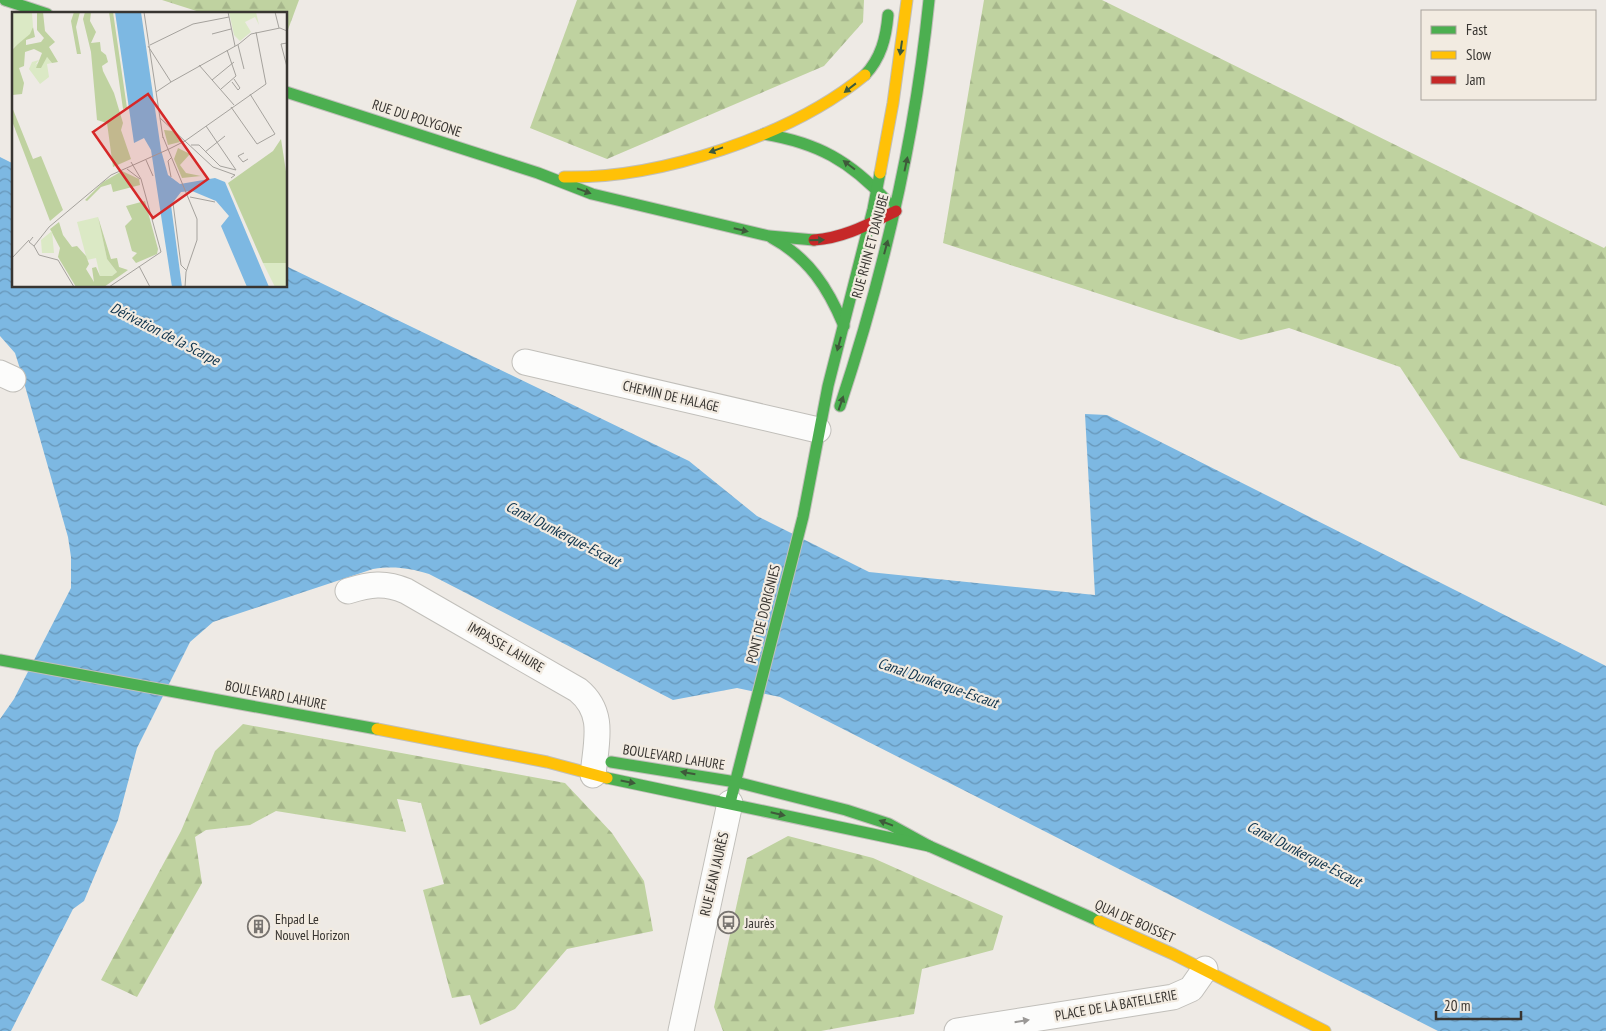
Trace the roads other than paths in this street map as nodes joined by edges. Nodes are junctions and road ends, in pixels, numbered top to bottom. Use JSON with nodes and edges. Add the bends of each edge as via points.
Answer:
{"nodes":[{"id":1,"x":5,"y":0,"type":"edge"},
{"id":2,"x":890,"y":0,"type":"edge"},
{"id":3,"x":907,"y":0,"type":"edge"},
{"id":4,"x":929,"y":0,"type":"edge"},
{"id":5,"x":41,"y":12,"type":"edge"},
{"id":6,"x":288,"y":93,"type":"edge"},
{"id":7,"x":762,"y":134,"type":"junction"},
{"id":8,"x":538,"y":174,"type":"junction"},
{"id":9,"x":877,"y":190,"type":"junction"},
{"id":10,"x":896,"y":212,"type":"junction"},
{"id":11,"x":869,"y":225,"type":"junction"},
{"id":12,"x":769,"y":236,"type":"junction"},
{"id":13,"x":844,"y":326,"type":"junction"},
{"id":14,"x":525,"y":362,"type":"dead end"},
{"id":15,"x":829,"y":426,"type":"junction"},
{"id":16,"x":803,"y":517,"type":"joint"},
{"id":17,"x":348,"y":591,"type":"dead end"},
{"id":18,"x":4,"y":661,"type":"edge"},
{"id":19,"x":752,"y":718,"type":"joint"},
{"id":20,"x":594,"y":768,"type":"junction"},
{"id":21,"x":733,"y":793,"type":"junction"},
{"id":22,"x":929,"y":846,"type":"junction"},
{"id":23,"x":1204,"y":969,"type":"junction"},
{"id":24,"x":681,"y":1031,"type":"edge"},
{"id":25,"x":957,"y":1031,"type":"edge"},
{"id":26,"x":1325,"y":1031,"type":"edge"}],
"edges":[{"from":1,"to":5,"type":"main road"},
{"from":2,"to":7,"type":"main road","name":"RUE DU POLYGONE","one_way":true,"via":[[884,47],[867,73],[827,105]]},
{"from":3,"to":9,"type":"main road","name":"RUE RHIN ET DANUBE","one_way":true,"via":[[895,94]]},
{"from":10,"to":4,"type":"main road","name":"RUE RHIN ET DANUBE","one_way":true,"via":[[917,108]]},
{"from":6,"to":8,"type":"main road","name":"RUE DU POLYGONE"},
{"from":7,"to":8,"type":"main road","name":"RUE DU POLYGONE","one_way":true,"via":[[638,171],[587,178]]},
{"from":9,"to":7,"type":"main road","name":"RUE DU POLYGONE","one_way":true,"via":[[850,166],[824,150],[795,138]]},
{"from":8,"to":12,"type":"main road","name":"RUE DU POLYGONE","one_way":true,"via":[[608,198]]},
{"from":9,"to":10,"type":"main road","name":"RUE DU POLYGONE"},
{"from":9,"to":11,"type":"main road","name":"RUE RHIN ET DANUBE"},
{"from":10,"to":11,"type":"main road","name":"RUE DU POLYGONE"},
{"from":15,"to":10,"type":"main road","name":"RUE RHIN ET DANUBE","one_way":true,"via":[[856,354]]},
{"from":12,"to":11,"type":"main road","name":"RUE DU POLYGONE","one_way":true,"via":[[817,241]]},
{"from":11,"to":13,"type":"main road","name":"RUE RHIN ET DANUBE"},
{"from":12,"to":13,"type":"main road","name":"RUE DU POLYGONE","via":[[800,256],[821,277]]},
{"from":13,"to":15,"type":"main road","name":"RUE RHIN ET DANUBE","one_way":true},
{"from":14,"to":15,"type":"street","name":"CHEMIN DE HALAGE"},
{"from":15,"to":16,"type":"main road","name":"RUE RHIN ET DANUBE"},
{"from":16,"to":19,"type":"main road","name":"PONT DE DORIGNIES"},
{"from":17,"to":20,"type":"street","name":"IMPASSE LAHURE","via":[[383,584],[406,591],[578,690],[586,697],[597,717]]},
{"from":18,"to":20,"type":"main road","name":"BOULEVARD LAHURE","via":[[546,762]]},
{"from":19,"to":21,"type":"main road","name":"RUE JEAN JAURÈS"},
{"from":20,"to":21,"type":"main road","name":"BOULEVARD LAHURE","one_way":true},
{"from":21,"to":20,"type":"main road","name":"BOULEVARD LAHURE","one_way":true,"via":[[625,762]]},
{"from":21,"to":22,"type":"main road","name":"QUAI DE BOISSET","one_way":true},
{"from":22,"to":21,"type":"main road","name":"QUAI DE BOISSET","one_way":true,"via":[[870,817]]},
{"from":21,"to":24,"type":"street","name":"RUE JEAN JAURÈS"},
{"from":22,"to":23,"type":"main road","name":"QUAI DE BOISSET"},
{"from":25,"to":23,"type":"street","name":"PLACE DE LA BATELLERIE","one_way":true,"via":[[1173,997],[1191,989]]},
{"from":23,"to":26,"type":"main road","name":"QUAI DE BOISSET"}]}
